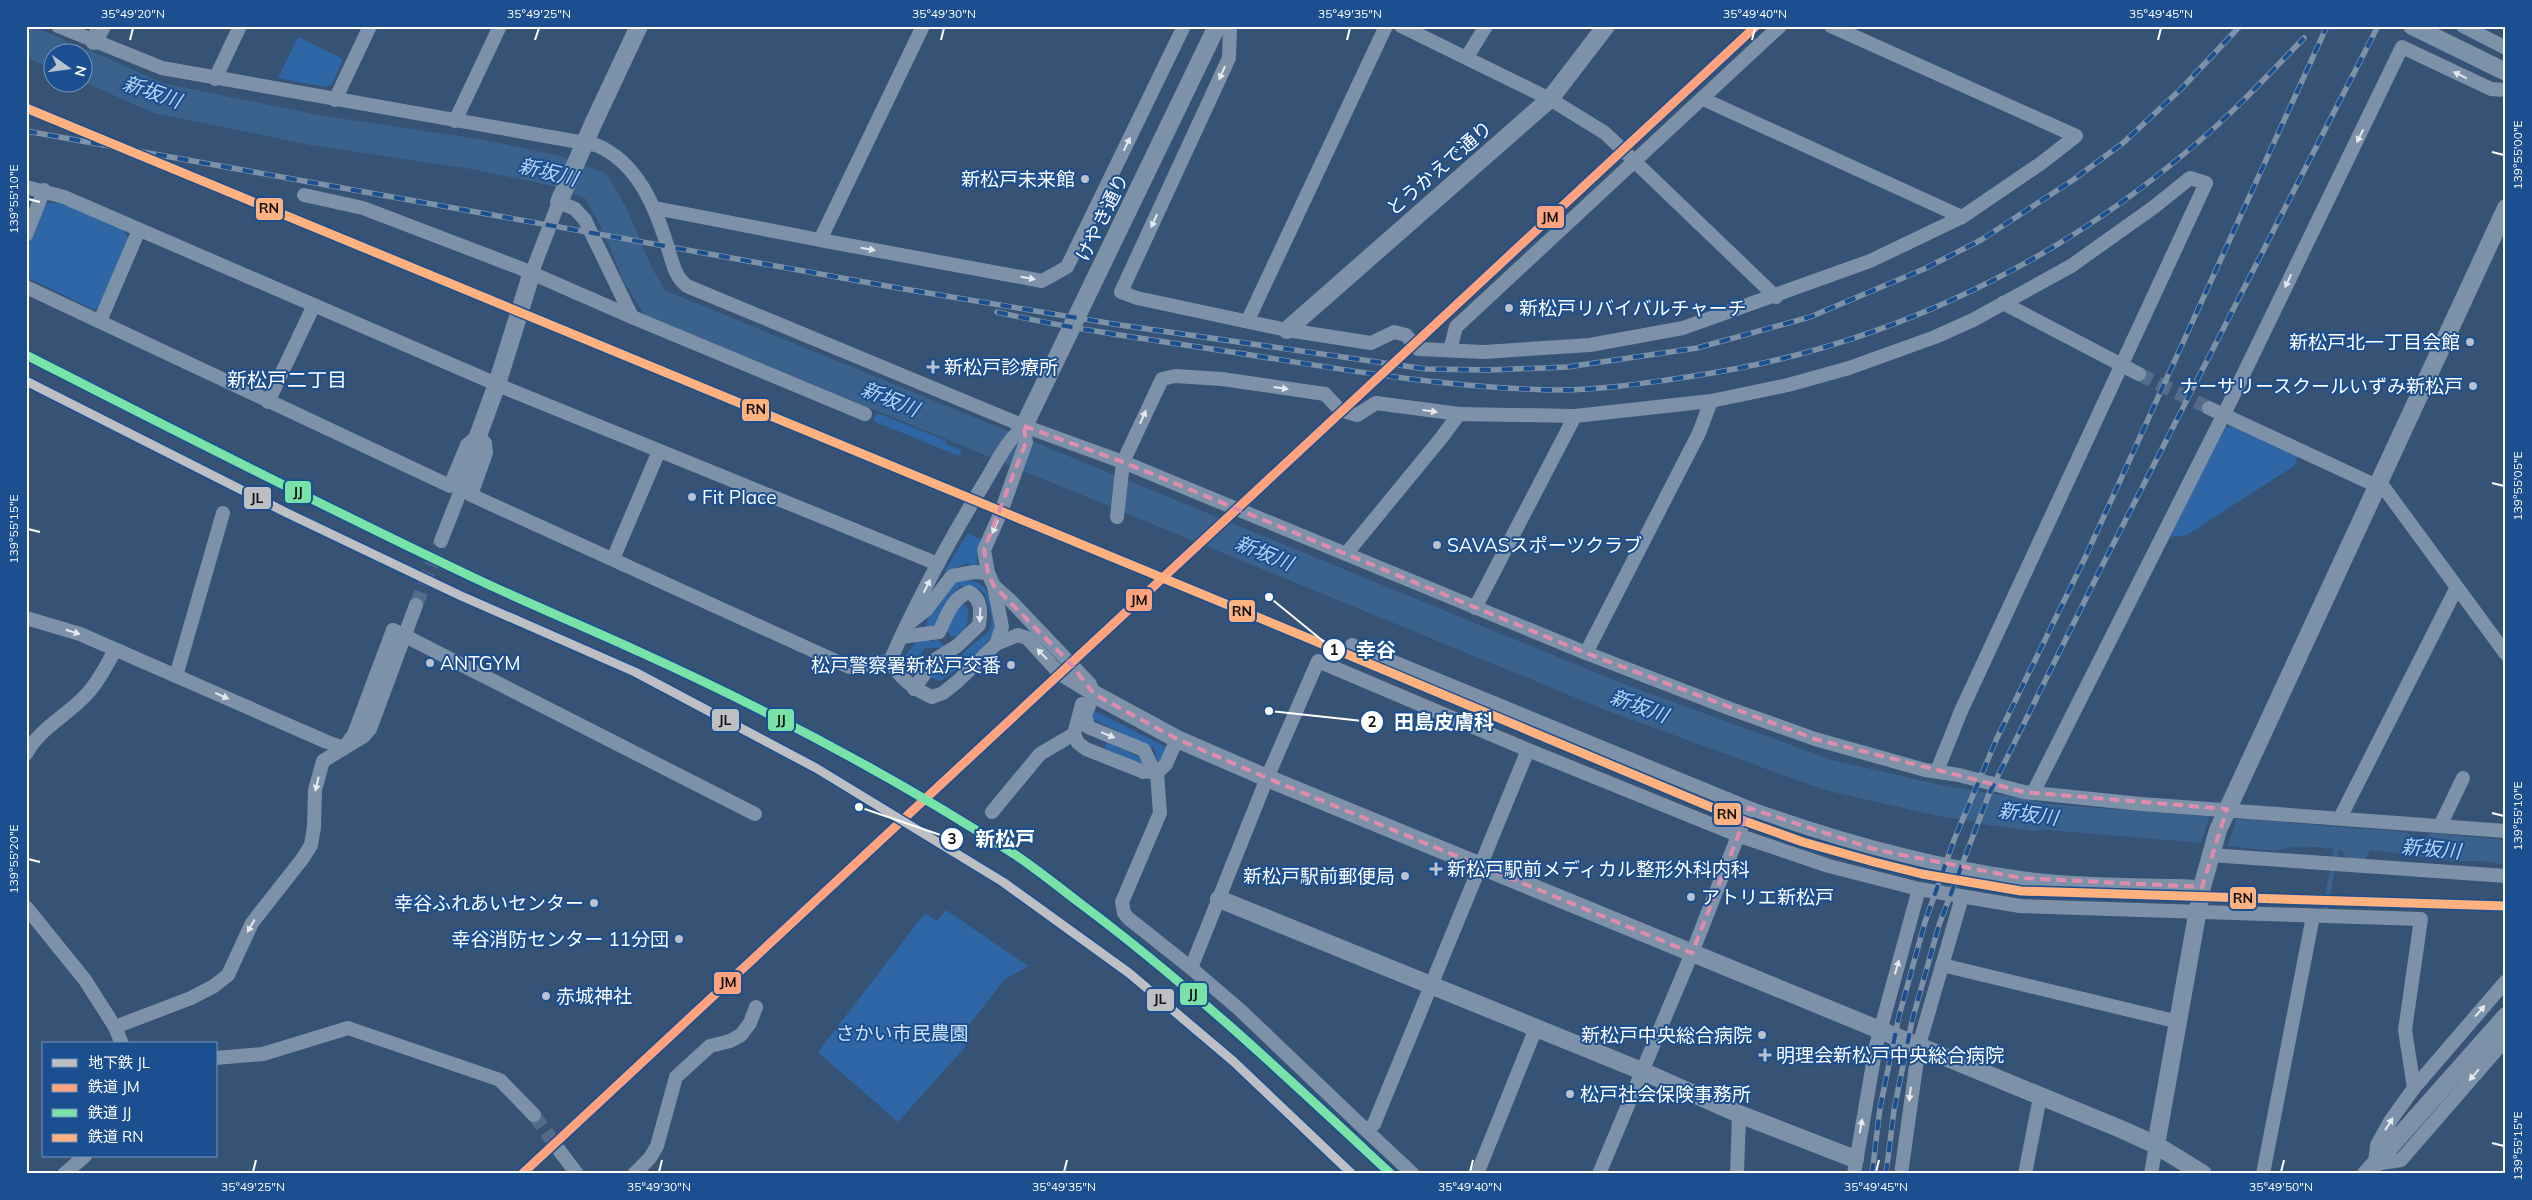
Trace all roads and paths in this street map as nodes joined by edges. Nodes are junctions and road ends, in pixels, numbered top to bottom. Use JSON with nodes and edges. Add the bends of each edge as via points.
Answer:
{"nodes":[{"id":1,"x":58,"y":26,"type":"edge"},
{"id":2,"x":240,"y":26,"type":"edge"},
{"id":3,"x":370,"y":26,"type":"edge"},
{"id":4,"x":500,"y":26,"type":"edge"},
{"id":5,"x":639,"y":26,"type":"edge"},
{"id":6,"x":923,"y":26,"type":"edge"},
{"id":7,"x":1184,"y":26,"type":"edge"},
{"id":8,"x":1217,"y":26,"type":"edge"},
{"id":9,"x":1230,"y":26,"type":"edge"},
{"id":10,"x":1386,"y":26,"type":"edge"},
{"id":11,"x":1401,"y":26,"type":"edge"},
{"id":12,"x":1486,"y":26,"type":"edge"},
{"id":13,"x":1606,"y":26,"type":"edge"},
{"id":14,"x":1780,"y":26,"type":"edge"},
{"id":15,"x":1831,"y":26,"type":"edge"},
{"id":16,"x":2412,"y":26,"type":"edge"},
{"id":17,"x":2463,"y":26,"type":"edge"},
{"id":18,"x":98,"y":34,"type":"edge"},
{"id":19,"x":2506,"y":48,"type":"edge"},
{"id":20,"x":1467,"y":57,"type":"junction"},
{"id":21,"x":2506,"y":72,"type":"edge"},
{"id":22,"x":215,"y":79,"type":"junction"},
{"id":23,"x":2506,"y":90,"type":"edge"},
{"id":24,"x":1550,"y":99,"type":"junction"},
{"id":25,"x":1703,"y":99,"type":"junction"},
{"id":26,"x":335,"y":100,"type":"junction"},
{"id":27,"x":455,"y":122,"type":"junction"},
{"id":28,"x":584,"y":143,"type":"junction"},
{"id":29,"x":1634,"y":161,"type":"junction"},
{"id":30,"x":26,"y":187,"type":"edge"},
{"id":31,"x":44,"y":190,"type":"junction"},
{"id":32,"x":304,"y":195,"type":"dead end"},
{"id":33,"x":559,"y":202,"type":"junction"},
{"id":34,"x":655,"y":208,"type":"junction"},
{"id":35,"x":2504,"y":216,"type":"edge"},
{"id":36,"x":1962,"y":217,"type":"junction"},
{"id":37,"x":139,"y":230,"type":"junction"},
{"id":38,"x":26,"y":235,"type":"edge"},
{"id":39,"x":820,"y":240,"type":"junction"},
{"id":40,"x":532,"y":272,"type":"junction"},
{"id":41,"x":26,"y":287,"type":"edge"},
{"id":42,"x":1776,"y":296,"type":"junction"},
{"id":43,"x":2003,"y":303,"type":"junction"},
{"id":44,"x":314,"y":305,"type":"junction"},
{"id":45,"x":632,"y":317,"type":"junction"},
{"id":46,"x":1248,"y":320,"type":"junction"},
{"id":47,"x":100,"y":321,"type":"junction"},
{"id":48,"x":1287,"y":330,"type":"junction"},
{"id":49,"x":1450,"y":350,"type":"junction"},
{"id":50,"x":2121,"y":365,"type":"junction"},
{"id":51,"x":2139,"y":374,"type":"tunnel mouth"},
{"id":52,"x":498,"y":384,"type":"junction"},
{"id":53,"x":1711,"y":401,"type":"junction"},
{"id":54,"x":268,"y":402,"type":"junction"},
{"id":55,"x":2208,"y":408,"type":"tunnel mouth"},
{"id":56,"x":865,"y":414,"type":"dead end"},
{"id":57,"x":1459,"y":414,"type":"junction"},
{"id":58,"x":2223,"y":415,"type":"junction"},
{"id":59,"x":1575,"y":416,"type":"junction"},
{"id":60,"x":1025,"y":434,"type":"junction"},
{"id":61,"x":480,"y":438,"type":"junction"},
{"id":62,"x":659,"y":451,"type":"junction"},
{"id":63,"x":1123,"y":462,"type":"junction"},
{"id":64,"x":2378,"y":484,"type":"junction"},
{"id":65,"x":224,"y":513,"type":"dead end"},
{"id":66,"x":1117,"y":517,"type":"dead end"},
{"id":67,"x":441,"y":540,"type":"tunnel mouth"},
{"id":68,"x":1346,"y":554,"type":"junction"},
{"id":69,"x":613,"y":559,"type":"junction"},
{"id":70,"x":938,"y":564,"type":"junction"},
{"id":71,"x":988,"y":573,"type":"junction"},
{"id":72,"x":994,"y":586,"type":"junction"},
{"id":73,"x":2456,"y":589,"type":"junction"},
{"id":74,"x":416,"y":605,"type":"tunnel mouth"},
{"id":75,"x":1475,"y":608,"type":"junction"},
{"id":76,"x":26,"y":618,"type":"edge"},
{"id":77,"x":909,"y":623,"type":"junction"},
{"id":78,"x":939,"y":632,"type":"junction"},
{"id":79,"x":901,"y":637,"type":"junction"},
{"id":80,"x":996,"y":644,"type":"junction"},
{"id":81,"x":1352,"y":645,"type":"dead end"},
{"id":82,"x":957,"y":646,"type":"junction"},
{"id":83,"x":115,"y":650,"type":"junction"},
{"id":84,"x":1586,"y":653,"type":"junction"},
{"id":85,"x":2506,"y":654,"type":"edge"},
{"id":86,"x":890,"y":661,"type":"junction"},
{"id":87,"x":176,"y":676,"type":"junction"},
{"id":88,"x":914,"y":689,"type":"junction"},
{"id":89,"x":1090,"y":692,"type":"junction"},
{"id":90,"x":1074,"y":734,"type":"junction"},
{"id":91,"x":1177,"y":739,"type":"junction"},
{"id":92,"x":344,"y":748,"type":"junction"},
{"id":93,"x":1528,"y":750,"type":"junction"},
{"id":94,"x":26,"y":754,"type":"edge"},
{"id":95,"x":1937,"y":771,"type":"junction"},
{"id":96,"x":1143,"y":772,"type":"junction"},
{"id":97,"x":1158,"y":773,"type":"junction"},
{"id":98,"x":1267,"y":778,"type":"junction"},
{"id":99,"x":2463,"y":778,"type":"dead end"},
{"id":100,"x":2033,"y":793,"type":"junction"},
{"id":101,"x":1749,"y":808,"type":"junction"},
{"id":102,"x":992,"y":812,"type":"dead end"},
{"id":103,"x":2226,"y":812,"type":"junction"},
{"id":104,"x":755,"y":814,"type":"dead end"},
{"id":105,"x":2340,"y":818,"type":"junction"},
{"id":106,"x":2440,"y":826,"type":"junction"},
{"id":107,"x":2506,"y":832,"type":"edge"},
{"id":108,"x":1740,"y":836,"type":"junction"},
{"id":109,"x":2211,"y":853,"type":"junction"},
{"id":110,"x":1480,"y":865,"type":"junction"},
{"id":111,"x":2506,"y":876,"type":"edge"},
{"id":112,"x":2202,"y":887,"type":"junction"},
{"id":113,"x":1919,"y":889,"type":"junction"},
{"id":114,"x":1962,"y":897,"type":"junction"},
{"id":115,"x":1219,"y":898,"type":"junction"},
{"id":116,"x":26,"y":907,"type":"edge"},
{"id":117,"x":2199,"y":914,"type":"junction"},
{"id":118,"x":2313,"y":916,"type":"junction"},
{"id":119,"x":1692,"y":953,"type":"junction"},
{"id":120,"x":1942,"y":965,"type":"junction"},
{"id":121,"x":1191,"y":968,"type":"junction"},
{"id":122,"x":2506,"y":981,"type":"edge"},
{"id":123,"x":1430,"y":985,"type":"junction"},
{"id":124,"x":756,"y":1007,"type":"dead end"},
{"id":125,"x":2506,"y":1016,"type":"edge"},
{"id":126,"x":2179,"y":1022,"type":"junction"},
{"id":127,"x":115,"y":1026,"type":"junction"},
{"id":128,"x":1536,"y":1028,"type":"junction"},
{"id":129,"x":1880,"y":1029,"type":"junction"},
{"id":130,"x":2506,"y":1038,"type":"edge"},
{"id":131,"x":121,"y":1042,"type":"edge"},
{"id":132,"x":1918,"y":1046,"type":"junction"},
{"id":133,"x":218,"y":1058,"type":"edge"},
{"id":134,"x":1642,"y":1071,"type":"junction"},
{"id":135,"x":2414,"y":1088,"type":"junction"},
{"id":136,"x":2040,"y":1097,"type":"junction"},
{"id":137,"x":1739,"y":1114,"type":"junction"},
{"id":138,"x":534,"y":1115,"type":"tunnel mouth"},
{"id":139,"x":1367,"y":1131,"type":"junction"},
{"id":140,"x":2156,"y":1145,"type":"junction"},
{"id":141,"x":559,"y":1150,"type":"tunnel mouth"},
{"id":142,"x":84,"y":1158,"type":"edge"},
{"id":143,"x":1854,"y":1166,"type":"edge"},
{"id":144,"x":2370,"y":1169,"type":"edge"},
{"id":145,"x":64,"y":1174,"type":"edge"},
{"id":146,"x":577,"y":1174,"type":"edge"},
{"id":147,"x":634,"y":1174,"type":"edge"},
{"id":148,"x":1413,"y":1174,"type":"edge"},
{"id":149,"x":1477,"y":1174,"type":"edge"},
{"id":150,"x":1599,"y":1174,"type":"edge"},
{"id":151,"x":1737,"y":1174,"type":"edge"},
{"id":152,"x":1901,"y":1174,"type":"edge"},
{"id":153,"x":2025,"y":1174,"type":"edge"},
{"id":154,"x":2151,"y":1174,"type":"edge"},
{"id":155,"x":2202,"y":1174,"type":"edge"},
{"id":156,"x":2263,"y":1174,"type":"edge"}],
"edges":[{"from":1,"to":18,"type":"street"},
{"from":2,"to":22,"type":"street"},
{"from":3,"to":26,"type":"street"},
{"from":4,"to":27,"type":"street"},
{"from":5,"to":28,"type":"street"},
{"from":6,"to":39,"type":"street"},
{"from":39,"to":7,"type":"street","one_way":true,"via":[[1042,281],[1067,267]]},
{"from":8,"to":60,"type":"street","name":"けやき通り"},
{"from":9,"to":46,"type":"street","one_way":true,"via":[[1229,58],[1121,292]]},
{"from":10,"to":46,"type":"street"},
{"from":11,"to":20,"type":"street"},
{"from":12,"to":20,"type":"street"},
{"from":13,"to":24,"type":"street","name":"とうかえで通り"},
{"from":14,"to":25,"type":"street"},
{"from":15,"to":36,"type":"street","via":[[2076,136]]},
{"from":16,"to":21,"type":"street"},
{"from":17,"to":19,"type":"street"},
{"from":18,"to":22,"type":"street","via":[[162,68]]},
{"from":20,"to":24,"type":"street"},
{"from":22,"to":26,"type":"street"},
{"from":23,"to":58,"type":"street","one_way":true,"via":[[2491,89],[2402,47]]},
{"from":24,"to":29,"type":"street","via":[[1605,133]]},
{"from":24,"to":48,"type":"street","name":"とうかえで通り"},
{"from":25,"to":29,"type":"street"},
{"from":25,"to":36,"type":"street"},
{"from":26,"to":27,"type":"street"},
{"from":27,"to":28,"type":"street"},
{"from":28,"to":33,"type":"street"},
{"from":28,"to":34,"type":"street","via":[[605,149],[619,159]]},
{"from":29,"to":42,"type":"street"},
{"from":29,"to":49,"type":"street","via":[[1456,327]]},
{"from":30,"to":31,"type":"street"},
{"from":31,"to":37,"type":"street"},
{"from":31,"to":38,"type":"street"},
{"from":32,"to":40,"type":"street","via":[[364,208]]},
{"from":33,"to":40,"type":"street"},
{"from":33,"to":45,"type":"street","via":[[575,209],[585,220]]},
{"from":34,"to":39,"type":"street"},
{"from":34,"to":60,"type":"street","via":[[676,274],[687,286]]},
{"from":35,"to":64,"type":"street"},
{"from":36,"to":42,"type":"street","via":[[1870,261]]},
{"from":37,"to":44,"type":"street"},
{"from":37,"to":47,"type":"street"},
{"from":40,"to":45,"type":"street"},
{"from":40,"to":52,"type":"street"},
{"from":41,"to":47,"type":"street"},
{"from":42,"to":49,"type":"street","via":[[1683,328],[1590,344],[1484,352]]},
{"from":43,"to":50,"type":"street"},
{"from":43,"to":50,"type":"street","via":[[2090,254],[2190,178],[2206,184]]},
{"from":43,"to":53,"type":"street","via":[[1935,337],[1849,368]]},
{"from":44,"to":52,"type":"street"},
{"from":44,"to":54,"type":"street"},
{"from":45,"to":56,"type":"street"},
{"from":46,"to":48,"type":"street"},
{"from":47,"to":54,"type":"street"},
{"from":48,"to":49,"type":"street","via":[[1371,343],[1394,332],[1406,335],[1418,349]]},
{"from":50,"to":51,"type":"street"},
{"from":50,"to":95,"type":"street","via":[[1961,711]]},
{"from":52,"to":61,"type":"street"},
{"from":52,"to":62,"type":"street"},
{"from":53,"to":59,"type":"street"},
{"from":53,"to":84,"type":"street","via":[[1699,433]]},
{"from":54,"to":61,"type":"street","via":[[450,486],[467,445]]},
{"from":55,"to":58,"type":"street"},
{"from":57,"to":59,"type":"street"},
{"from":63,"to":57,"type":"street","one_way":true,"via":[[1162,379],[1175,376],[1222,379],[1325,394],[1340,410],[1357,415],[1376,403]]},
{"from":57,"to":68,"type":"street"},
{"from":58,"to":64,"type":"street"},
{"from":58,"to":100,"type":"street"},
{"from":59,"to":75,"type":"street"},
{"from":60,"to":63,"type":"street"},
{"from":60,"to":70,"type":"street","name":"けやき通り","via":[[1009,438]]},
{"from":60,"to":71,"type":"street","one_way":true,"via":[[1018,465],[984,550]]},
{"from":61,"to":67,"type":"street"},
{"from":61,"to":69,"type":"street","via":[[485,443],[486,452],[471,496]]},
{"from":62,"to":69,"type":"street"},
{"from":62,"to":70,"type":"street"},
{"from":63,"to":66,"type":"street"},
{"from":63,"to":68,"type":"street"},
{"from":64,"to":73,"type":"street"},
{"from":64,"to":103,"type":"street"},
{"from":65,"to":87,"type":"street"},
{"from":68,"to":75,"type":"street"},
{"from":69,"to":86,"type":"street","via":[[849,668]]},
{"from":77,"to":70,"type":"street","name":"けやき通り","one_way":true},
{"from":71,"to":72,"type":"street"},
{"from":71,"to":77,"type":"street","via":[[952,576],[926,610]]},
{"from":72,"to":80,"type":"street","via":[[1002,627]]},
{"from":72,"to":89,"type":"street","via":[[1072,664],[1090,684]]},
{"from":73,"to":85,"type":"street"},
{"from":73,"to":105,"type":"street"},
{"from":74,"to":92,"type":"street","via":[[370,729]]},
{"from":75,"to":84,"type":"street"},
{"from":76,"to":83,"type":"street","one_way":true,"via":[[80,634]]},
{"from":77,"to":79,"type":"street","name":"けやき通り"},
{"from":78,"to":79,"type":"street"},
{"from":78,"to":82,"type":"street"},
{"from":78,"to":82,"type":"street","one_way":true,"via":[[961,595],[969,592],[975,595],[980,604],[979,625]]},
{"from":79,"to":86,"type":"street","name":"けやき通り"},
{"from":80,"to":88,"type":"street","via":[[942,694],[932,697]]},
{"from":89,"to":80,"type":"street","one_way":true,"via":[[1060,674],[1027,638],[1018,635]]},
{"from":81,"to":101,"type":"street"},
{"from":82,"to":88,"type":"street","via":[[933,661]]},
{"from":83,"to":87,"type":"street"},
{"from":83,"to":94,"type":"street","via":[[96,684],[35,738]]},
{"from":84,"to":95,"type":"street","via":[[1815,739]]},
{"from":86,"to":88,"type":"street"},
{"from":87,"to":92,"type":"street","one_way":true},
{"from":89,"to":90,"type":"street"},
{"from":89,"to":91,"type":"street"},
{"from":89,"to":96,"type":"street","one_way":true,"via":[[1085,716],[1088,727],[1144,750],[1150,763],[1149,769]]},
{"from":90,"to":96,"type":"street","via":[[1086,749]]},
{"from":90,"to":102,"type":"street","via":[[1040,754]]},
{"from":91,"to":97,"type":"street","via":[[1166,764]]},
{"from":91,"to":98,"type":"street"},
{"from":92,"to":104,"type":"street","bridge":true,"via":[[354,734],[393,630]]},
{"from":92,"to":127,"type":"street","one_way":true,"via":[[323,761],[315,790],[311,845],[252,923],[228,975],[191,998]]},
{"from":93,"to":98,"type":"street","via":[[1318,661]]},
{"from":93,"to":108,"type":"street"},
{"from":93,"to":110,"type":"street"},
{"from":95,"to":100,"type":"street"},
{"from":96,"to":97,"type":"street"},
{"from":97,"to":121,"type":"street","via":[[1160,813],[1122,902],[1128,918]]},
{"from":98,"to":110,"type":"street"},
{"from":98,"to":115,"type":"street"},
{"from":99,"to":106,"type":"street"},
{"from":100,"to":103,"type":"street"},
{"from":101,"to":108,"type":"street"},
{"from":101,"to":112,"type":"street","via":[[1808,830],[1877,850],[2021,878]]},
{"from":103,"to":105,"type":"street"},
{"from":103,"to":109,"type":"street"},
{"from":105,"to":106,"type":"street"},
{"from":106,"to":107,"type":"street"},
{"from":108,"to":113,"type":"street","via":[[1828,866]]},
{"from":108,"to":119,"type":"street"},
{"from":109,"to":111,"type":"street"},
{"from":109,"to":112,"type":"street"},
{"from":110,"to":119,"type":"street"},
{"from":110,"to":123,"type":"street"},
{"from":112,"to":117,"type":"street"},
{"from":113,"to":114,"type":"street"},
{"from":129,"to":113,"type":"street","one_way":true},
{"from":114,"to":117,"type":"street","via":[[2020,906]]},
{"from":114,"to":120,"type":"street"},
{"from":115,"to":121,"type":"street"},
{"from":115,"to":123,"type":"street"},
{"from":116,"to":127,"type":"street","via":[[85,980]]},
{"from":117,"to":118,"type":"street"},
{"from":117,"to":126,"type":"street"},
{"from":118,"to":135,"type":"street","via":[[2421,920],[2405,1030]]},
{"from":118,"to":156,"type":"street"},
{"from":119,"to":129,"type":"street"},
{"from":119,"to":134,"type":"street"},
{"from":120,"to":126,"type":"street"},
{"from":120,"to":132,"type":"street"},
{"from":121,"to":139,"type":"street"},
{"from":135,"to":122,"type":"street","one_way":true},
{"from":123,"to":128,"type":"street"},
{"from":123,"to":139,"type":"street","via":[[1374,1124]]},
{"from":124,"to":147,"type":"street","via":[[741,1035],[710,1046],[676,1077],[657,1146]]},
{"from":125,"to":144,"type":"street"},
{"from":126,"to":140,"type":"street"},
{"from":127,"to":131,"type":"street"},
{"from":128,"to":134,"type":"street"},
{"from":128,"to":149,"type":"street"},
{"from":129,"to":132,"type":"street"},
{"from":143,"to":129,"type":"street","one_way":true},
{"from":130,"to":144,"type":"street","one_way":true,"via":[[2401,1160]]},
{"from":132,"to":136,"type":"street"},
{"from":132,"to":152,"type":"street","one_way":true},
{"from":133,"to":138,"type":"street","via":[[263,1054],[348,1028],[500,1080]]},
{"from":134,"to":137,"type":"street"},
{"from":134,"to":150,"type":"street"},
{"from":144,"to":135,"type":"street","one_way":true,"via":[[2376,1145]]},
{"from":136,"to":140,"type":"street"},
{"from":136,"to":153,"type":"street"},
{"from":137,"to":143,"type":"street"},
{"from":137,"to":151,"type":"street"},
{"from":139,"to":148,"type":"street"},
{"from":140,"to":154,"type":"street"},
{"from":140,"to":155,"type":"street"},
{"from":141,"to":146,"type":"street"},
{"from":142,"to":145,"type":"street"}]}
